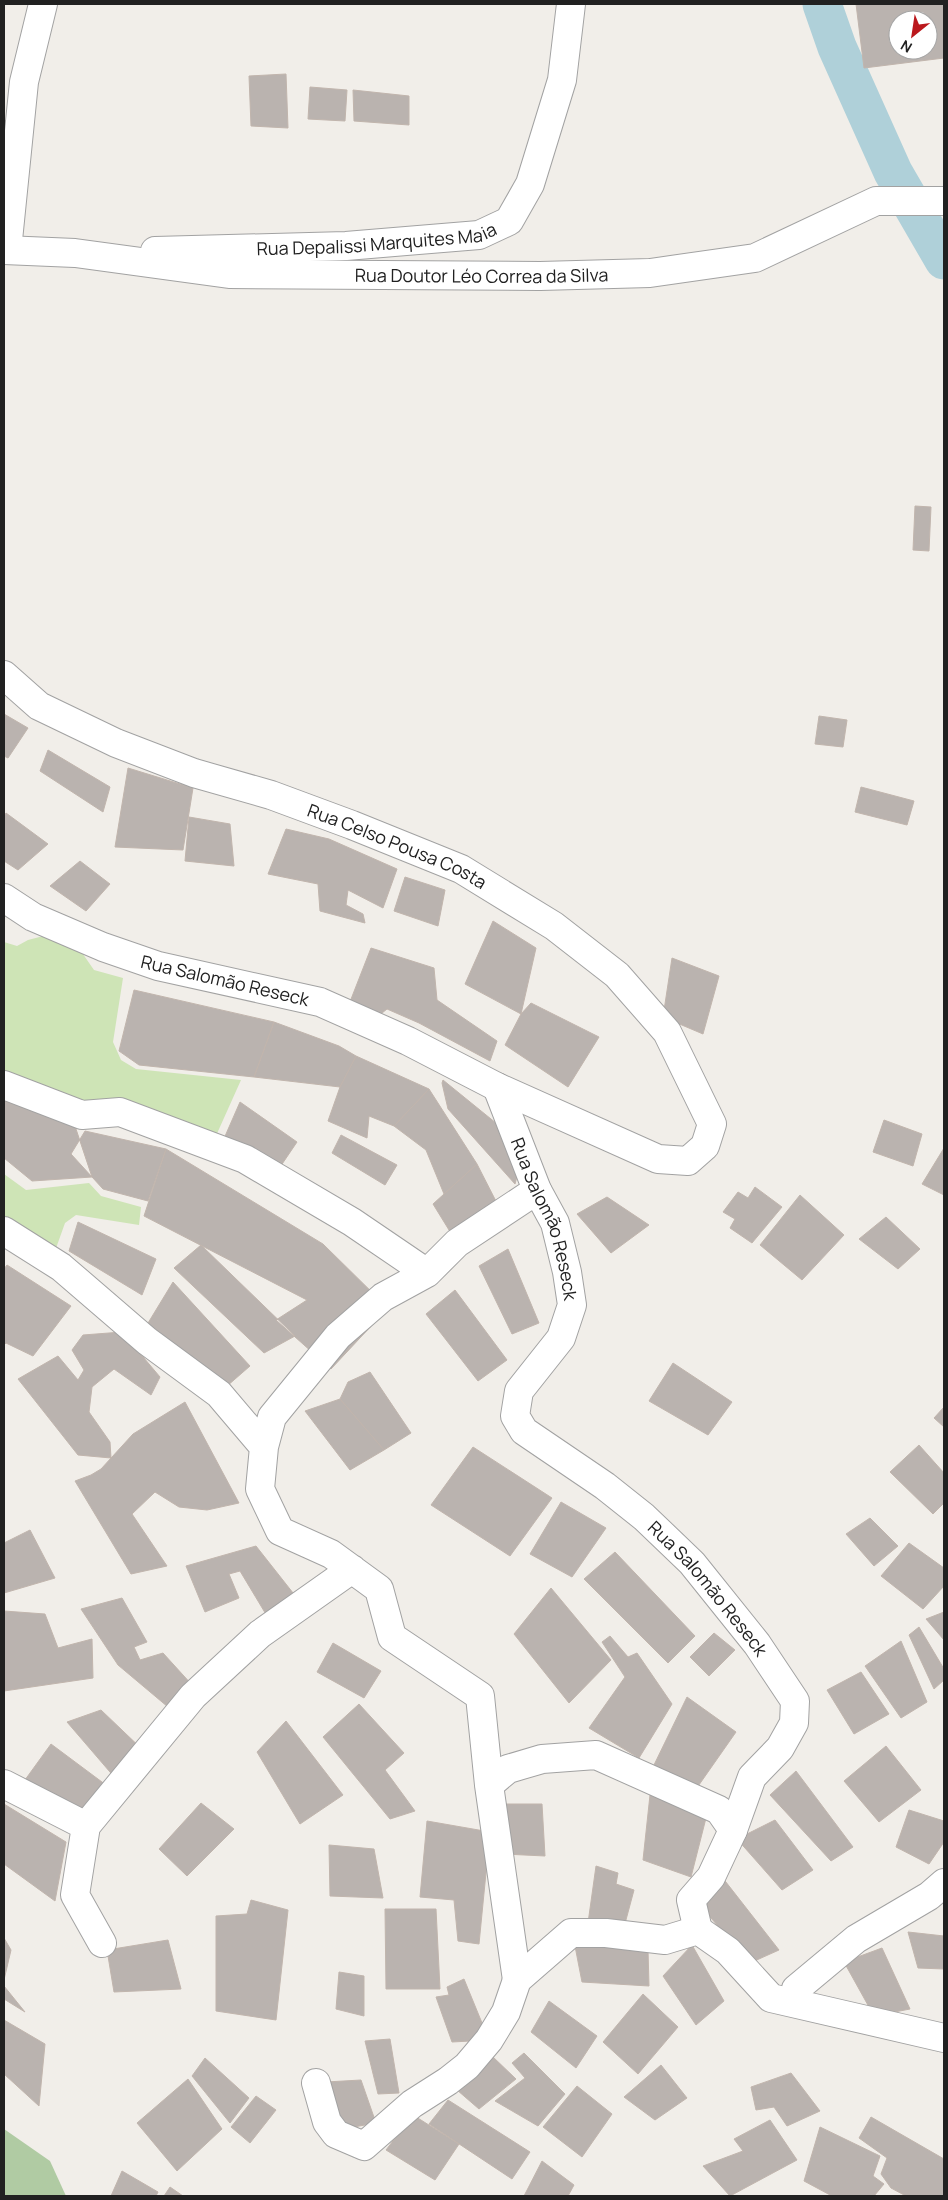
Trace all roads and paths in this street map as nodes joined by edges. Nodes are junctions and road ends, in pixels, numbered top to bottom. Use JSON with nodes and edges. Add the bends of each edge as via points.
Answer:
{"nodes":[{"id":1,"x":43,"y":4,"type":"edge"},
{"id":2,"x":571,"y":4,"type":"edge"},
{"id":3,"x":944,"y":201,"type":"edge"},
{"id":4,"x":5,"y":250,"type":"edge"},
{"id":5,"x":75,"y":252,"type":"junction"},
{"id":6,"x":4,"y":675,"type":"edge"},
{"id":7,"x":4,"y":898,"type":"edge"},
{"id":8,"x":4,"y":1085,"type":"edge"},
{"id":9,"x":497,"y":1087,"type":"junction"},
{"id":10,"x":537,"y":1190,"type":"junction"},
{"id":11,"x":4,"y":1230,"type":"edge"},
{"id":12,"x":427,"y":1273,"type":"junction"},
{"id":13,"x":264,"y":1447,"type":"junction"},
{"id":14,"x":352,"y":1569,"type":"junction"},
{"id":15,"x":4,"y":1784,"type":"edge"},
{"id":16,"x":488,"y":1785,"type":"junction"},
{"id":17,"x":86,"y":1826,"type":"junction"},
{"id":18,"x":733,"y":1830,"type":"junction"},
{"id":19,"x":944,"y":1883,"type":"edge"},
{"id":20,"x":698,"y":1930,"type":"junction"},
{"id":21,"x":102,"y":1943,"type":"dead end"},
{"id":22,"x":517,"y":1980,"type":"junction"},
{"id":23,"x":796,"y":2003,"type":"junction"},
{"id":24,"x":944,"y":2038,"type":"edge"},
{"id":25,"x":316,"y":2083,"type":"dead end"}],
"edges":[{"from":1,"to":4,"type":"street","via":[[24,82]]},
{"from":2,"to":5,"type":"street","name":"Rua Depalissi Marquites Maia","via":[[562,80],[530,184],[509,221],[479,235],[346,246]]},
{"from":3,"to":5,"type":"street","name":"Rua Doutor Léo Correa da Silva","via":[[876,201],[755,258],[650,273],[540,276],[229,274]]},
{"from":4,"to":5,"type":"street","name":"Rua Doutor Léo Correa da Silva"},
{"from":6,"to":9,"type":"street","name":"Rua Celso Pousa Costa","via":[[39,706],[116,743],[194,773],[280,798],[461,869],[554,926],[618,975],[667,1032],[712,1124],[705,1146],[688,1161],[658,1158]]},
{"from":7,"to":9,"type":"street","name":"Rua Salomão Reseck","via":[[33,916],[103,947],[158,966],[320,1002],[408,1041]]},
{"from":8,"to":12,"type":"street","via":[[82,1115],[120,1112],[245,1159],[352,1222]]},
{"from":9,"to":10,"type":"street","name":"Rua Salomão Reseck"},
{"from":10,"to":12,"type":"street","via":[[457,1242]]},
{"from":10,"to":18,"type":"street","name":"Rua Salomão Reseck","via":[[555,1223],[568,1272],[572,1305],[561,1338],[519,1391],[515,1416],[524,1431],[605,1486],[644,1517],[692,1563],[757,1644],[795,1702],[794,1723],[780,1748],[752,1777]]},
{"from":11,"to":13,"type":"street","via":[[60,1267],[147,1341],[218,1394]]},
{"from":12,"to":13,"type":"street","via":[[382,1297],[338,1336],[272,1416]]},
{"from":13,"to":14,"type":"street","via":[[260,1489],[280,1531],[331,1554]]},
{"from":14,"to":16,"type":"street","via":[[379,1589],[392,1637],[480,1696]]},
{"from":14,"to":17,"type":"street","via":[[260,1634],[193,1696]]},
{"from":15,"to":17,"type":"street"},
{"from":16,"to":18,"type":"street","via":[[508,1769],[542,1759],[596,1754],[719,1810]]},
{"from":16,"to":22,"type":"street"},
{"from":17,"to":21,"type":"street","via":[[75,1895]]},
{"from":18,"to":20,"type":"street","name":"Rua Salomão Reseck","via":[[710,1878],[691,1900]]},
{"from":19,"to":23,"type":"street","via":[[929,1896],[856,1939],[796,1989]]},
{"from":20,"to":22,"type":"street","via":[[665,1940],[606,1933],[571,1933]]},
{"from":20,"to":23,"type":"street","via":[[728,1951],[771,1998]]},
{"from":22,"to":25,"type":"street","via":[[489,2040],[467,2066],[412,2104],[364,2146],[336,2134],[327,2122]]},
{"from":23,"to":24,"type":"street"}]}
